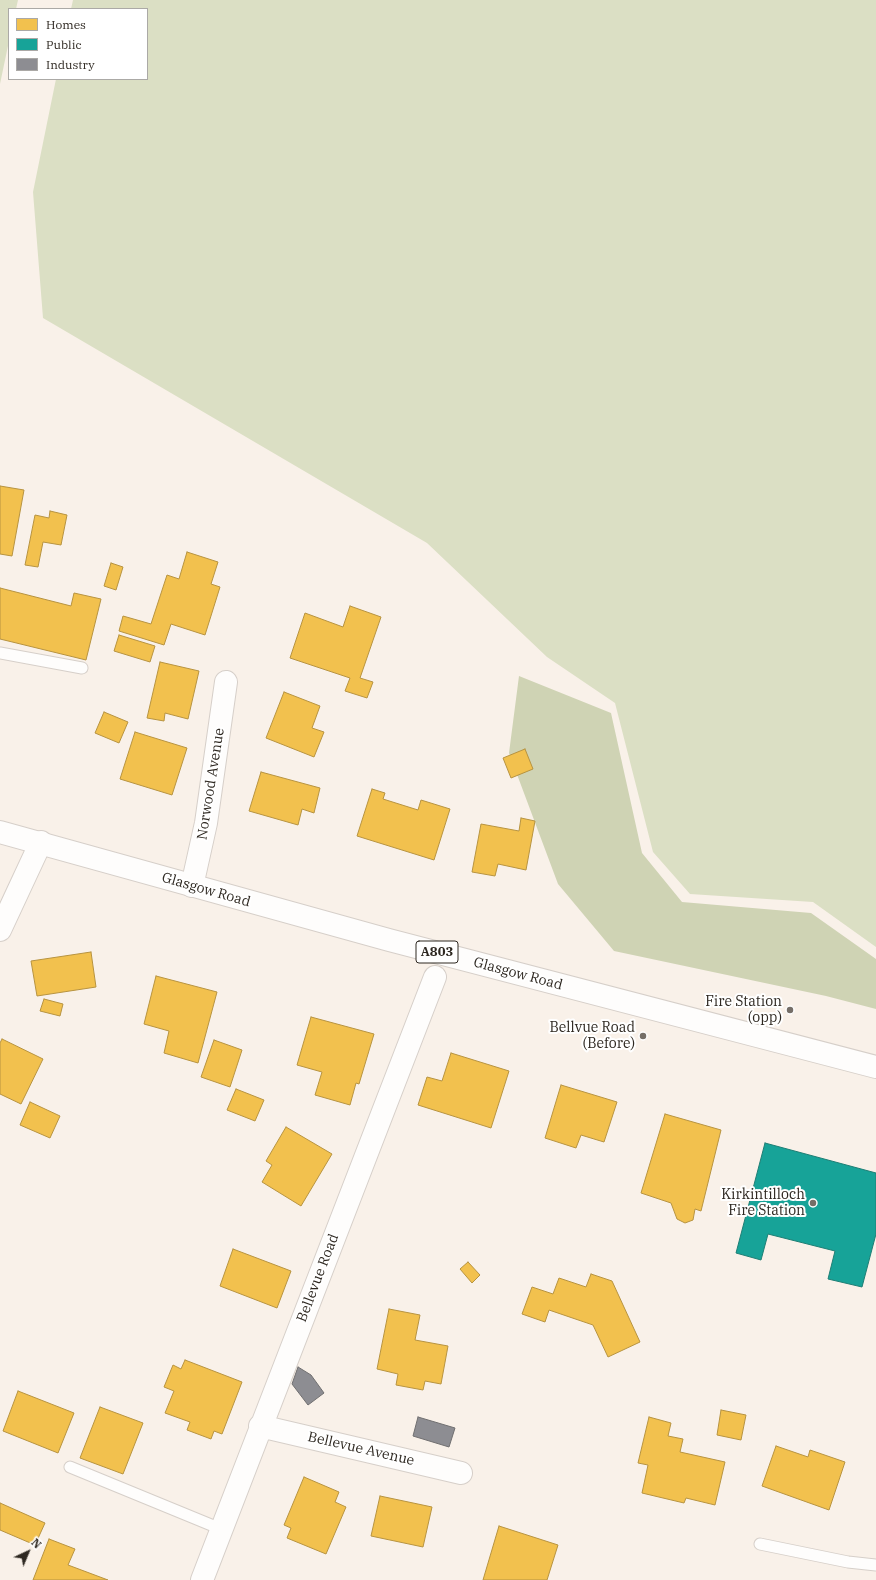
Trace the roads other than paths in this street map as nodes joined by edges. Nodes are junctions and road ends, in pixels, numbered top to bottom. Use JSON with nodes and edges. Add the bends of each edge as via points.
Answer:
{"nodes":[{"id":1,"x":0,"y":653,"type":"edge"},
{"id":2,"x":82,"y":668,"type":"dead end"},
{"id":3,"x":226,"y":682,"type":"dead end"},
{"id":4,"x":0,"y":832,"type":"edge"},
{"id":5,"x":41,"y":842,"type":"junction"},
{"id":6,"x":192,"y":886,"type":"junction"},
{"id":7,"x":0,"y":930,"type":"edge"},
{"id":8,"x":435,"y":978,"type":"dead end"},
{"id":9,"x":876,"y":1067,"type":"edge"},
{"id":10,"x":260,"y":1426,"type":"junction"},
{"id":11,"x":70,"y":1467,"type":"dead end"},
{"id":12,"x":461,"y":1473,"type":"dead end"},
{"id":13,"x":221,"y":1529,"type":"junction"},
{"id":14,"x":760,"y":1544,"type":"dead end"},
{"id":15,"x":876,"y":1565,"type":"edge"},
{"id":16,"x":202,"y":1580,"type":"edge"}],
"edges":[{"from":1,"to":2,"type":"lane"},
{"from":3,"to":6,"type":"street","name":"Norwood Avenue","via":[[206,823]]},
{"from":4,"to":5,"type":"street","name":"Glasgow Road","number":"A803"},
{"from":5,"to":6,"type":"street","name":"Glasgow Road","number":"A803"},
{"from":5,"to":7,"type":"street"},
{"from":6,"to":9,"type":"street","name":"Glasgow Road","number":"A803"},
{"from":8,"to":10,"type":"street","name":"Bellevue Road"},
{"from":10,"to":12,"type":"street","name":"Bellevue Avenue"},
{"from":10,"to":13,"type":"street","name":"Bellevue Road"},
{"from":11,"to":13,"type":"lane"},
{"from":13,"to":16,"type":"street","name":"Bellevue Road"},
{"from":14,"to":15,"type":"lane","via":[[848,1562]]}]}
